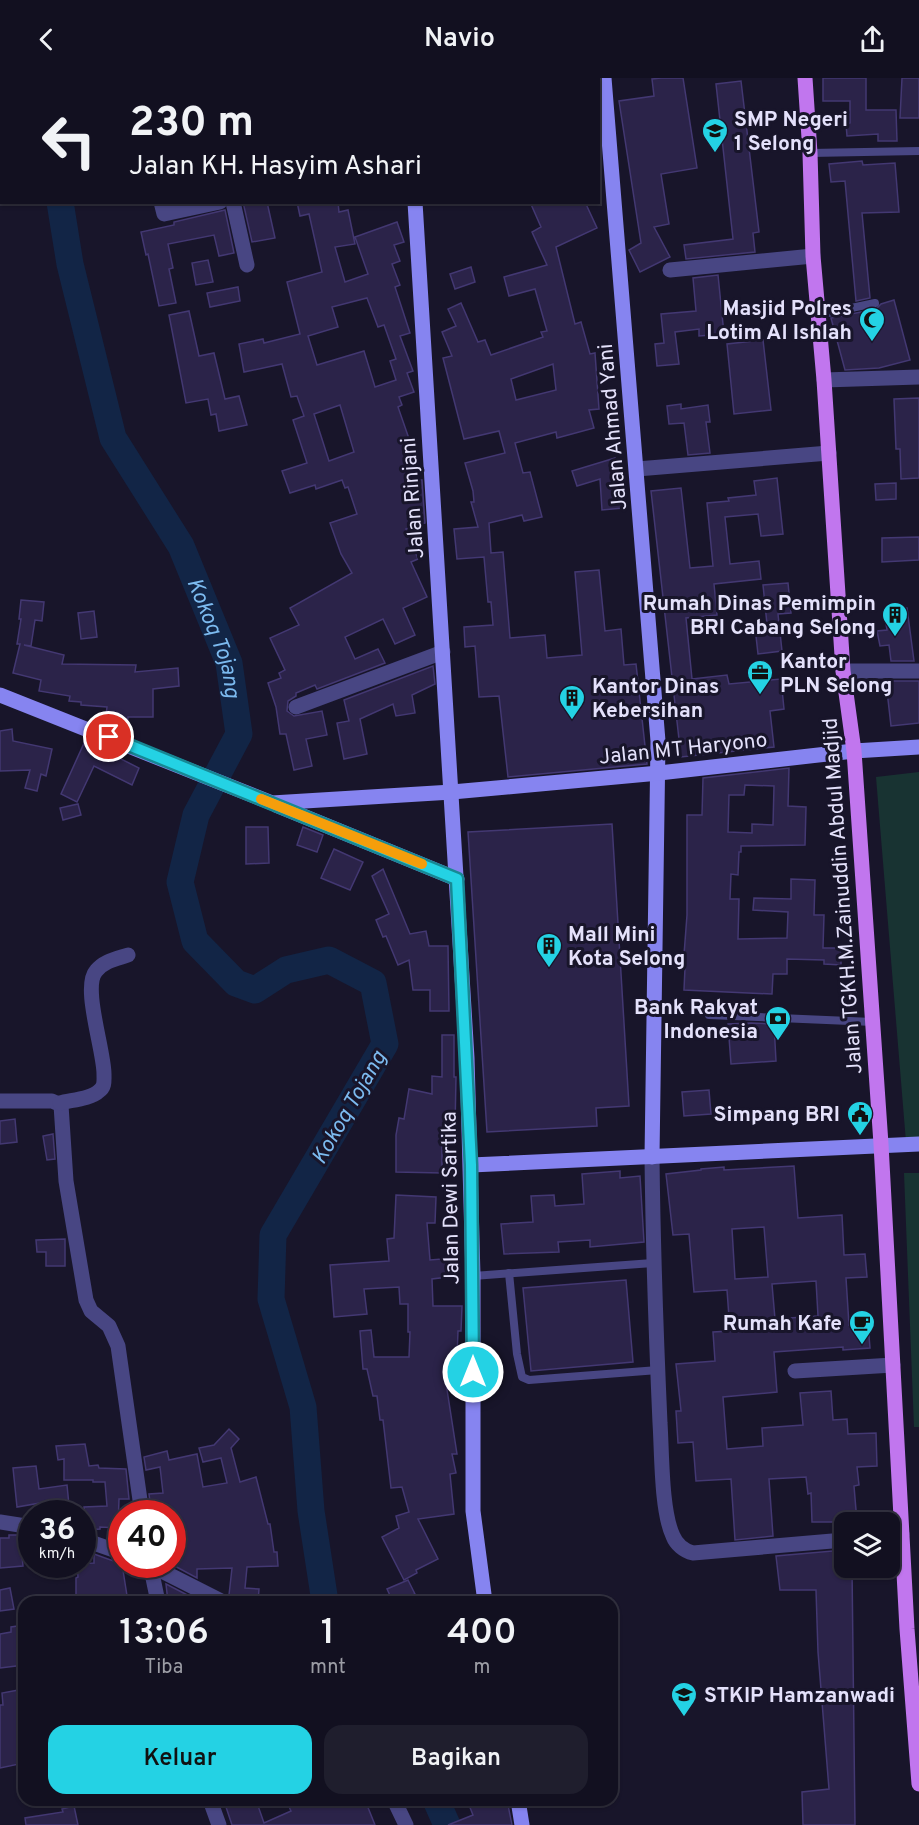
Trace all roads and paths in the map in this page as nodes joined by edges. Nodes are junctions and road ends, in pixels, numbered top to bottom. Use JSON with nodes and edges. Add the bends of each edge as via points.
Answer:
{"nodes":[{"id":1,"x":604,"y":78,"type":"edge"},
{"id":2,"x":805,"y":78,"type":"edge"},
{"id":3,"x":919,"y":151,"type":"edge"},
{"id":4,"x":810,"y":153,"type":"junction"},
{"id":5,"x":162,"y":204,"type":"edge"},
{"id":6,"x":211,"y":204,"type":"edge"},
{"id":7,"x":233,"y":204,"type":"edge"},
{"id":8,"x":415,"y":204,"type":"edge"},
{"id":9,"x":813,"y":256,"type":"junction"},
{"id":10,"x":248,"y":265,"type":"dead end"},
{"id":11,"x":670,"y":270,"type":"dead end"},
{"id":12,"x":875,"y":303,"type":"dead end"},
{"id":13,"x":818,"y":315,"type":"junction"},
{"id":14,"x":919,"y":376,"type":"edge"},
{"id":15,"x":824,"y":380,"type":"junction"},
{"id":16,"x":829,"y":453,"type":"junction"},
{"id":17,"x":637,"y":470,"type":"junction"},
{"id":18,"x":443,"y":652,"type":"junction"},
{"id":19,"x":843,"y":671,"type":"junction"},
{"id":20,"x":919,"y":671,"type":"edge"},
{"id":21,"x":0,"y":695,"type":"edge"},
{"id":22,"x":296,"y":707,"type":"dead end"},
{"id":23,"x":919,"y":747,"type":"edge"},
{"id":24,"x":854,"y":752,"type":"junction"},
{"id":25,"x":659,"y":773,"type":"junction"},
{"id":26,"x":452,"y":792,"type":"junction"},
{"id":27,"x":272,"y":804,"type":"junction"},
{"id":28,"x":457,"y":879,"type":"junction"},
{"id":29,"x":128,"y":955,"type":"dead end"},
{"id":30,"x":709,"y":1015,"type":"dead end"},
{"id":31,"x":873,"y":1022,"type":"junction"},
{"id":32,"x":0,"y":1101,"type":"edge"},
{"id":33,"x":60,"y":1103,"type":"junction"},
{"id":34,"x":919,"y":1143,"type":"edge"},
{"id":35,"x":881,"y":1144,"type":"junction"},
{"id":36,"x":652,"y":1157,"type":"junction"},
{"id":37,"x":471,"y":1165,"type":"junction"},
{"id":38,"x":653,"y":1263,"type":"junction"},
{"id":39,"x":509,"y":1274,"type":"junction"},
{"id":40,"x":473,"y":1276,"type":"junction"},
{"id":41,"x":893,"y":1365,"type":"junction"},
{"id":42,"x":658,"y":1370,"type":"junction"},
{"id":43,"x":795,"y":1371,"type":"dead end"},
{"id":44,"x":140,"y":1500,"type":"edge"},
{"id":45,"x":896,"y":1512,"type":"edge"},
{"id":46,"x":0,"y":1522,"type":"edge"},
{"id":47,"x":18,"y":1525,"type":"edge"},
{"id":48,"x":834,"y":1541,"type":"edge"},
{"id":49,"x":152,"y":1578,"type":"edge"},
{"id":50,"x":175,"y":1578,"type":"edge"},
{"id":51,"x":900,"y":1578,"type":"edge"},
{"id":52,"x":157,"y":1596,"type":"edge"},
{"id":53,"x":212,"y":1596,"type":"edge"},
{"id":54,"x":484,"y":1596,"type":"edge"},
{"id":55,"x":919,"y":1784,"type":"edge"},
{"id":56,"x":212,"y":1806,"type":"edge"},
{"id":57,"x":397,"y":1806,"type":"edge"},
{"id":58,"x":519,"y":1806,"type":"edge"},
{"id":59,"x":219,"y":1825,"type":"edge"},
{"id":60,"x":406,"y":1825,"type":"edge"},
{"id":61,"x":522,"y":1825,"type":"edge"}],
"edges":[{"from":1,"to":17,"type":"street","name":"Jalan Ahmad Yani"},
{"from":2,"to":4,"type":"main road","name":"Jalan TGKH.M.Zainuddin Abdul Madjid"},
{"from":3,"to":4,"type":"lane"},
{"from":4,"to":9,"type":"main road","name":"Jalan TGKH.M.Zainuddin Abdul Madjid"},
{"from":5,"to":6,"type":"street","via":[[164,214]]},
{"from":7,"to":10,"type":"street"},
{"from":8,"to":18,"type":"street","name":"Jalan Rinjani"},
{"from":9,"to":11,"type":"street"},
{"from":9,"to":13,"type":"main road","name":"Jalan TGKH.M.Zainuddin Abdul Madjid"},
{"from":12,"to":13,"type":"lane"},
{"from":13,"to":15,"type":"main road","name":"Jalan TGKH.M.Zainuddin Abdul Madjid"},
{"from":14,"to":15,"type":"street"},
{"from":15,"to":16,"type":"main road","name":"Jalan TGKH.M.Zainuddin Abdul Madjid"},
{"from":16,"to":17,"type":"street"},
{"from":16,"to":19,"type":"main road","name":"Jalan TGKH.M.Zainuddin Abdul Madjid"},
{"from":17,"to":25,"type":"street","name":"Jalan Ahmad Yani"},
{"from":18,"to":22,"type":"street"},
{"from":18,"to":26,"type":"street","name":"Jalan Rinjani"},
{"from":19,"to":20,"type":"street"},
{"from":19,"to":24,"type":"main road","name":"Jalan TGKH.M.Zainuddin Abdul Madjid"},
{"from":21,"to":27,"type":"street"},
{"from":23,"to":24,"type":"street","name":"Jalan MT Haryono"},
{"from":24,"to":25,"type":"street","name":"Jalan MT Haryono"},
{"from":24,"to":31,"type":"main road","name":"Jalan TGKH.M.Zainuddin Abdul Madjid"},
{"from":25,"to":26,"type":"street","name":"Jalan MT Haryono"},
{"from":25,"to":36,"type":"street","name":"Jalan Ahmad Yani"},
{"from":26,"to":27,"type":"street","name":"Jalan MT Haryono"},
{"from":26,"to":28,"type":"street","name":"Jalan Dewi Sartika"},
{"from":27,"to":28,"type":"street"},
{"from":28,"to":37,"type":"street","name":"Jalan Dewi Sartika"},
{"from":29,"to":33,"type":"street","via":[[109,960],[90,981],[104,1059],[104,1084],[92,1095]]},
{"from":30,"to":31,"type":"lane"},
{"from":31,"to":35,"type":"main road","name":"Jalan TGKH.M.Zainuddin Abdul Madjid"},
{"from":32,"to":33,"type":"street"},
{"from":33,"to":44,"type":"street","via":[[66,1181],[86,1300],[91,1311],[109,1326],[118,1346]]},
{"from":34,"to":35,"type":"street"},
{"from":35,"to":36,"type":"street"},
{"from":35,"to":41,"type":"main road","name":"Jalan TGKH.M.Zainuddin Abdul Madjid"},
{"from":36,"to":37,"type":"street"},
{"from":36,"to":38,"type":"street"},
{"from":37,"to":40,"type":"street","name":"Jalan Dewi Sartika"},
{"from":38,"to":39,"type":"lane"},
{"from":38,"to":42,"type":"street"},
{"from":39,"to":40,"type":"lane"},
{"from":39,"to":42,"type":"lane","via":[[522,1377],[529,1380]]},
{"from":40,"to":54,"type":"street","name":"Jalan Dewi Sartika","via":[[473,1511]]},
{"from":41,"to":43,"type":"street"},
{"from":41,"to":45,"type":"main road","name":"Jalan TGKH.M.Zainuddin Abdul Madjid"},
{"from":42,"to":48,"type":"street","via":[[668,1517],[673,1537],[682,1548],[693,1553]]},
{"from":46,"to":47,"type":"street"},
{"from":49,"to":52,"type":"street"},
{"from":50,"to":53,"type":"street"},
{"from":51,"to":55,"type":"main road","name":"Jalan TGKH.M.Zainuddin Abdul Madjid"},
{"from":56,"to":59,"type":"street"},
{"from":57,"to":60,"type":"street"},
{"from":58,"to":61,"type":"street"}]}
